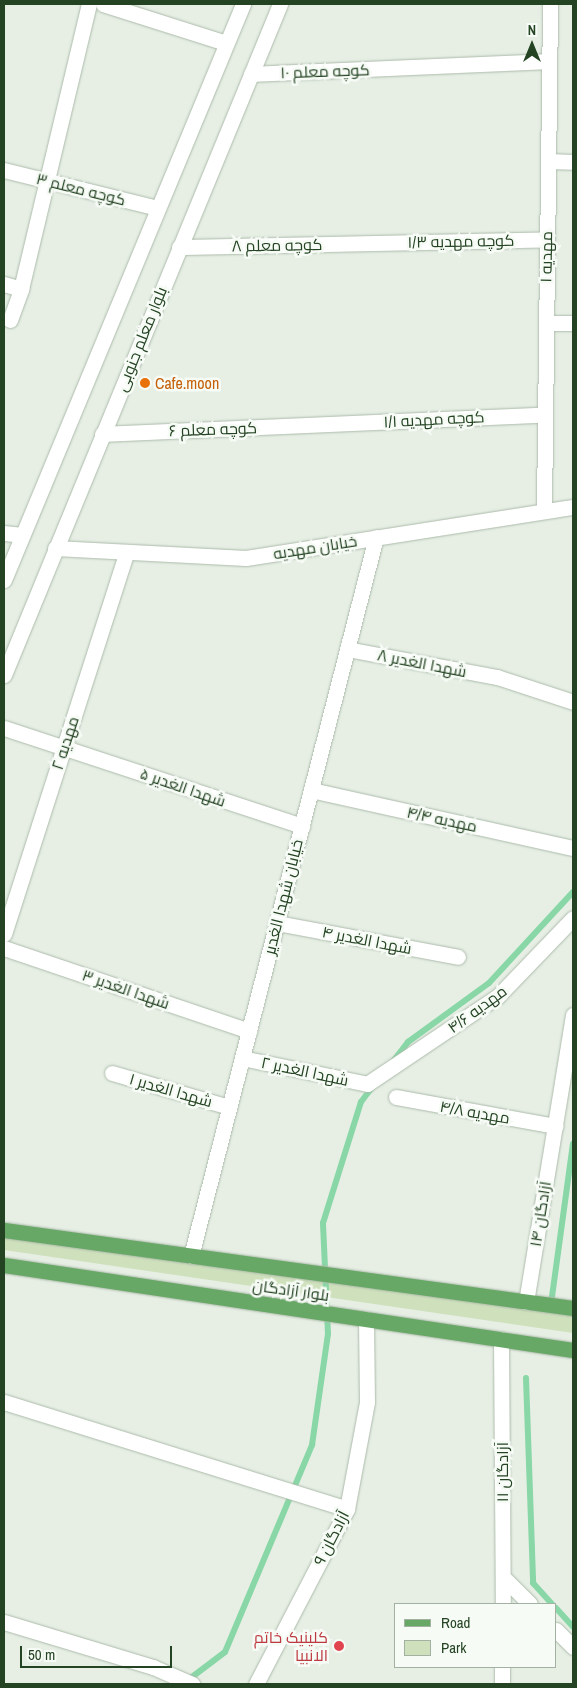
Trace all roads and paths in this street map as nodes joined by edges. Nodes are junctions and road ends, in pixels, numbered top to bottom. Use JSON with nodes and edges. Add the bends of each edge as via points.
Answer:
{"nodes":[{"id":1,"x":90,"y":4,"type":"edge"},
{"id":2,"x":103,"y":4,"type":"edge"},
{"id":3,"x":242,"y":4,"type":"edge"},
{"id":4,"x":280,"y":4,"type":"edge"},
{"id":5,"x":550,"y":4,"type":"edge"},
{"id":6,"x":226,"y":43,"type":"junction"},
{"id":7,"x":549,"y":61,"type":"junction"},
{"id":8,"x":250,"y":74,"type":"junction"},
{"id":9,"x":548,"y":161,"type":"junction"},
{"id":10,"x":573,"y":162,"type":"edge"},
{"id":11,"x":4,"y":170,"type":"edge"},
{"id":12,"x":46,"y":179,"type":"junction"},
{"id":13,"x":157,"y":208,"type":"junction"},
{"id":14,"x":547,"y":239,"type":"junction"},
{"id":15,"x":375,"y":243,"type":"joint"},
{"id":16,"x":179,"y":247,"type":"junction"},
{"id":17,"x":4,"y":284,"type":"edge"},
{"id":18,"x":21,"y":289,"type":"junction"},
{"id":19,"x":10,"y":320,"type":"dead end"},
{"id":20,"x":546,"y":323,"type":"junction"},
{"id":21,"x":573,"y":323,"type":"edge"},
{"id":22,"x":545,"y":414,"type":"junction"},
{"id":23,"x":323,"y":424,"type":"joint"},
{"id":24,"x":102,"y":434,"type":"junction"},
{"id":25,"x":573,"y":507,"type":"edge"},
{"id":26,"x":544,"y":511,"type":"junction"},
{"id":27,"x":4,"y":533,"type":"edge"},
{"id":28,"x":22,"y":535,"type":"junction"},
{"id":29,"x":376,"y":537,"type":"junction"},
{"id":30,"x":55,"y":548,"type":"junction"},
{"id":31,"x":127,"y":552,"type":"junction"},
{"id":32,"x":4,"y":580,"type":"edge"},
{"id":33,"x":347,"y":649,"type":"junction"},
{"id":34,"x":4,"y":675,"type":"edge"},
{"id":35,"x":573,"y":702,"type":"edge"},
{"id":36,"x":4,"y":728,"type":"edge"},
{"id":37,"x":64,"y":747,"type":"junction"},
{"id":38,"x":311,"y":790,"type":"junction"},
{"id":39,"x":302,"y":826,"type":"junction"},
{"id":40,"x":573,"y":848,"type":"edge"},
{"id":41,"x":573,"y":918,"type":"edge"},
{"id":42,"x":277,"y":923,"type":"junction"},
{"id":43,"x":4,"y":934,"type":"edge"},
{"id":44,"x":4,"y":948,"type":"edge"},
{"id":45,"x":458,"y":957,"type":"dead end"},
{"id":46,"x":573,"y":1015,"type":"edge"},
{"id":47,"x":249,"y":1031,"type":"junction"},
{"id":48,"x":242,"y":1058,"type":"junction"},
{"id":49,"x":112,"y":1073,"type":"dead end"},
{"id":50,"x":368,"y":1084,"type":"joint"},
{"id":51,"x":396,"y":1097,"type":"dead end"},
{"id":52,"x":229,"y":1107,"type":"junction"},
{"id":53,"x":555,"y":1126,"type":"junction"},
{"id":54,"x":4,"y":1230,"type":"edge"},
{"id":55,"x":191,"y":1256,"type":"junction"},
{"id":56,"x":4,"y":1264,"type":"edge"},
{"id":57,"x":526,"y":1302,"type":"junction"},
{"id":58,"x":573,"y":1308,"type":"edge"},
{"id":59,"x":366,"y":1319,"type":"junction"},
{"id":60,"x":501,"y":1339,"type":"junction"},
{"id":61,"x":573,"y":1350,"type":"edge"},
{"id":62,"x":4,"y":1402,"type":"edge"},
{"id":63,"x":347,"y":1509,"type":"junction"},
{"id":64,"x":503,"y":1577,"type":"junction"},
{"id":65,"x":503,"y":1603,"type":"edge"},
{"id":66,"x":529,"y":1603,"type":"edge"},
{"id":67,"x":4,"y":1622,"type":"edge"},
{"id":68,"x":557,"y":1631,"type":"edge"},
{"id":69,"x":573,"y":1647,"type":"edge"},
{"id":70,"x":502,"y":1668,"type":"edge"},
{"id":71,"x":259,"y":1683,"type":"edge"},
{"id":72,"x":192,"y":1684,"type":"edge"},
{"id":73,"x":502,"y":1684,"type":"edge"}],
"edges":[{"from":1,"to":12,"type":"street"},
{"from":2,"to":6,"type":"street"},
{"from":3,"to":6,"type":"street"},
{"from":4,"to":8,"type":"street","name":"بلوار معلم جنوبی"},
{"from":5,"to":7,"type":"street","name":"مهدیه ۱"},
{"from":6,"to":13,"type":"street"},
{"from":7,"to":8,"type":"street","name":"کوچه معلم ۱۰"},
{"from":7,"to":9,"type":"street","name":"مهدیه ۱"},
{"from":8,"to":16,"type":"street","name":"بلوار معلم جنوبی"},
{"from":9,"to":10,"type":"street"},
{"from":9,"to":14,"type":"street","name":"مهدیه ۱"},
{"from":11,"to":12,"type":"street","name":"کوچه معلم ۳"},
{"from":12,"to":13,"type":"street","name":"کوچه معلم ۳"},
{"from":12,"to":18,"type":"street"},
{"from":13,"to":28,"type":"street"},
{"from":14,"to":15,"type":"street","name":"کوچه مهدیه ۱/۳"},
{"from":14,"to":20,"type":"street","name":"مهدیه ۱"},
{"from":15,"to":16,"type":"street","name":"کوچه معلم ۸"},
{"from":16,"to":24,"type":"street","name":"بلوار معلم جنوبی"},
{"from":17,"to":18,"type":"street"},
{"from":18,"to":19,"type":"street"},
{"from":20,"to":21,"type":"street"},
{"from":20,"to":22,"type":"street","name":"مهدیه ۱"},
{"from":22,"to":23,"type":"street","name":"کوچه مهدیه ۱/۱"},
{"from":22,"to":26,"type":"street","name":"مهدیه ۱"},
{"from":23,"to":24,"type":"street","name":"کوچه معلم ۶"},
{"from":24,"to":30,"type":"street","name":"بلوار معلم جنوبی"},
{"from":25,"to":26,"type":"street","name":"خیابان مهدیه"},
{"from":26,"to":29,"type":"street","name":"خیابان مهدیه"},
{"from":27,"to":28,"type":"street"},
{"from":28,"to":32,"type":"street"},
{"from":29,"to":31,"type":"street","name":"خیابان مهدیه","via":[[246,558]]},
{"from":29,"to":33,"type":"street","name":"خیابان شهدا الغدیر"},
{"from":30,"to":31,"type":"street","name":"خیابان مهدیه"},
{"from":30,"to":34,"type":"street","name":"بلوار معلم جنوبی"},
{"from":31,"to":37,"type":"street","name":"مهدیه ۲"},
{"from":33,"to":35,"type":"street","name":"شهدا الغدیر ۸","via":[[497,678]]},
{"from":33,"to":38,"type":"street","name":"خیابان شهدا الغدیر"},
{"from":36,"to":37,"type":"street","name":"شهدا الغدیر ۵"},
{"from":37,"to":39,"type":"street","name":"شهدا الغدیر ۵"},
{"from":37,"to":43,"type":"street","name":"مهدیه ۲"},
{"from":38,"to":39,"type":"street","name":"خیابان شهدا الغدیر"},
{"from":38,"to":40,"type":"street","name":"مهدیه ۴/۴"},
{"from":39,"to":42,"type":"street","name":"خیابان شهدا الغدیر"},
{"from":41,"to":50,"type":"street","name":"مهدیه ۴/۶","via":[[498,996]]},
{"from":42,"to":45,"type":"street","name":"شهدا الغدیر ۴"},
{"from":42,"to":47,"type":"street","name":"خیابان شهدا الغدیر"},
{"from":44,"to":47,"type":"street","name":"شهدا الغدیر ۳"},
{"from":46,"to":53,"type":"street","name":"آزادگان ۱۴"},
{"from":47,"to":48,"type":"street","name":"خیابان شهدا الغدیر"},
{"from":48,"to":50,"type":"street","name":"شهدا الغدیر ۲"},
{"from":48,"to":52,"type":"street","name":"خیابان شهدا الغدیر"},
{"from":49,"to":52,"type":"street","name":"شهدا الغدیر ۱"},
{"from":51,"to":53,"type":"street","name":"مهدیه ۴/۸"},
{"from":52,"to":55,"type":"street","name":"خیابان شهدا الغدیر"},
{"from":53,"to":57,"type":"street","name":"آزادگان ۱۴"},
{"from":54,"to":55,"type":"main road","name":"بلوار آزادگان"},
{"from":55,"to":57,"type":"main road","name":"بلوار آزادگان"},
{"from":56,"to":59,"type":"main road","name":"بلوار آزادگان"},
{"from":57,"to":58,"type":"main road","name":"بلوار آزادگان"},
{"from":59,"to":60,"type":"main road","name":"بلوار آزادگان"},
{"from":59,"to":63,"type":"street","name":"آزادگان ۹","via":[[366,1402]]},
{"from":60,"to":61,"type":"main road","name":"بلوار آزادگان"},
{"from":60,"to":64,"type":"street","name":"آزادگان ۱۱"},
{"from":62,"to":63,"type":"street"},
{"from":63,"to":71,"type":"street","name":"آزادگان ۹"},
{"from":64,"to":65,"type":"street","name":"آزادگان ۱۱"},
{"from":64,"to":66,"type":"street"},
{"from":67,"to":72,"type":"street","via":[[152,1667]]},
{"from":68,"to":69,"type":"street"},
{"from":70,"to":73,"type":"street"}]}
